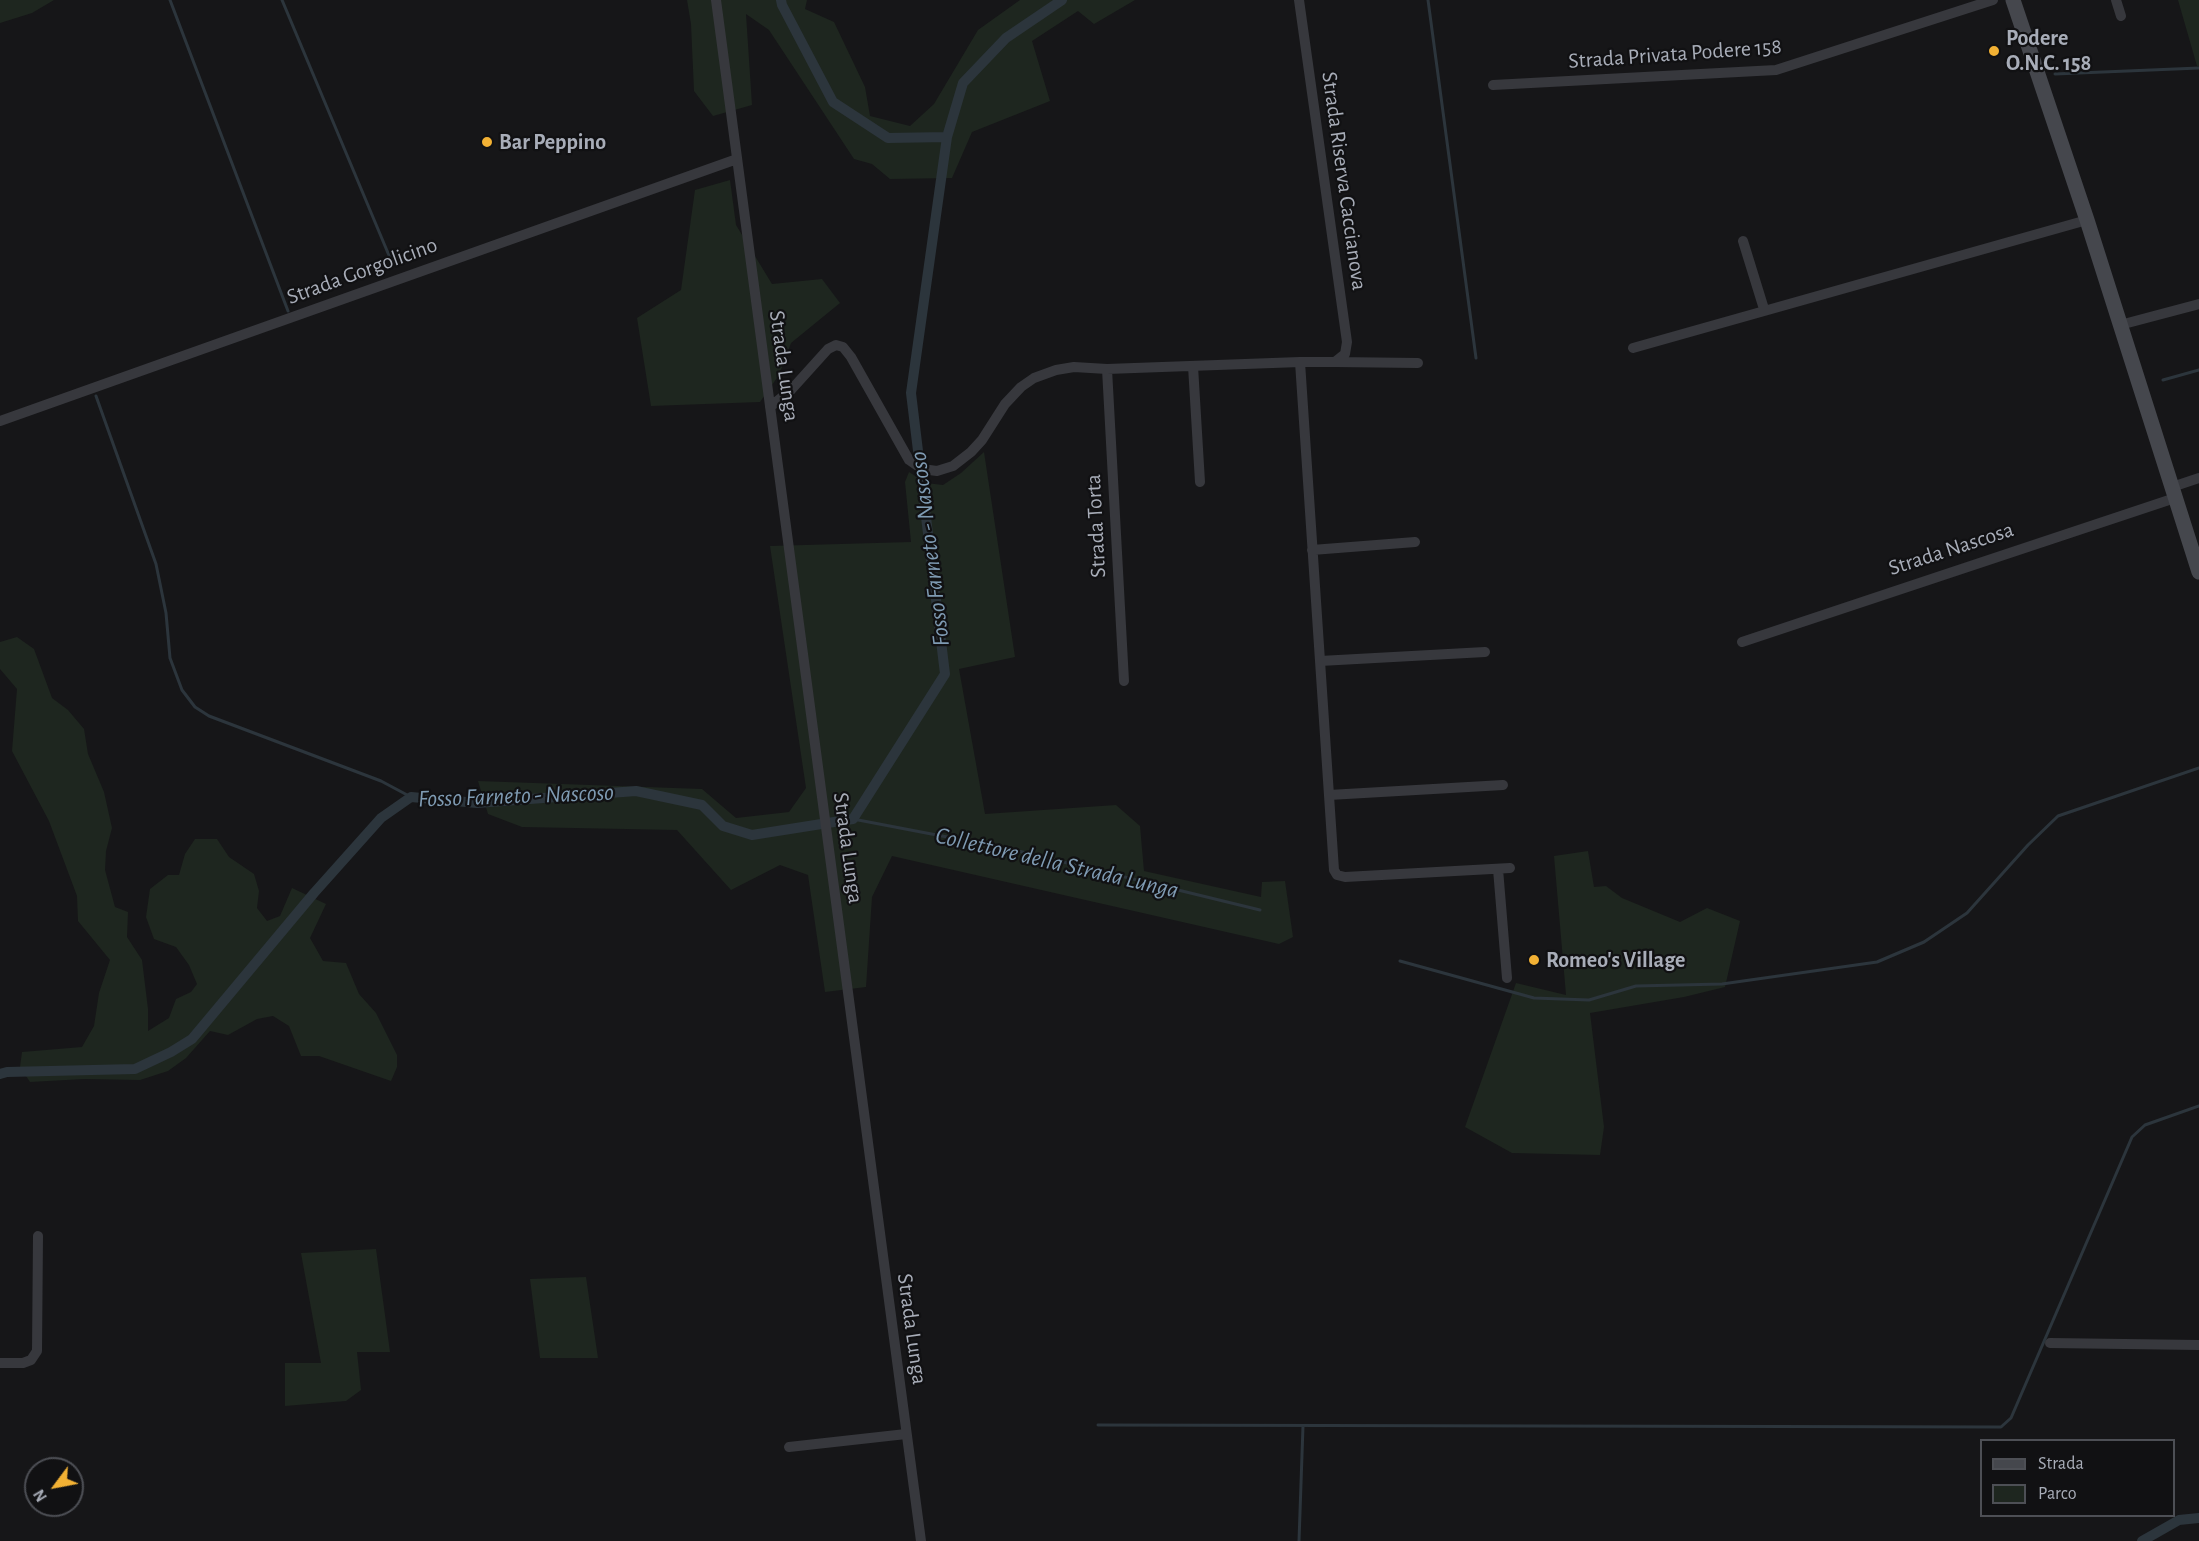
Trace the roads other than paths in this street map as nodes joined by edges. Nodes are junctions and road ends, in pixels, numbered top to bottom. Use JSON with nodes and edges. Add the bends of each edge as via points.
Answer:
{"nodes":[{"id":1,"x":716,"y":0,"type":"edge"},
{"id":2,"x":1299,"y":0,"type":"edge"},
{"id":3,"x":1993,"y":0,"type":"edge"},
{"id":4,"x":2116,"y":0,"type":"edge"},
{"id":5,"x":2016,"y":1,"type":"edge"},
{"id":6,"x":2121,"y":16,"type":"dead end"},
{"id":7,"x":1493,"y":85,"type":"dead end"},
{"id":8,"x":737,"y":159,"type":"junction"},
{"id":9,"x":2087,"y":219,"type":"junction"},
{"id":10,"x":1743,"y":241,"type":"dead end"},
{"id":11,"x":2199,"y":304,"type":"edge"},
{"id":12,"x":1764,"y":309,"type":"junction"},
{"id":13,"x":2120,"y":325,"type":"junction"},
{"id":14,"x":1633,"y":348,"type":"dead end"},
{"id":15,"x":1300,"y":362,"type":"junction"},
{"id":16,"x":1335,"y":362,"type":"junction"},
{"id":17,"x":1418,"y":363,"type":"dead end"},
{"id":18,"x":1193,"y":366,"type":"junction"},
{"id":19,"x":1107,"y":369,"type":"junction"},
{"id":20,"x":770,"y":407,"type":"junction"},
{"id":21,"x":0,"y":422,"type":"edge"},
{"id":22,"x":2199,"y":478,"type":"edge"},
{"id":23,"x":1200,"y":482,"type":"dead end"},
{"id":24,"x":2174,"y":493,"type":"junction"},
{"id":25,"x":1415,"y":542,"type":"dead end"},
{"id":26,"x":1312,"y":550,"type":"junction"},
{"id":27,"x":2199,"y":572,"type":"edge"},
{"id":28,"x":1742,"y":642,"type":"dead end"},
{"id":29,"x":1485,"y":652,"type":"dead end"},
{"id":30,"x":1320,"y":661,"type":"junction"},
{"id":31,"x":1124,"y":681,"type":"dead end"},
{"id":32,"x":1503,"y":785,"type":"dead end"},
{"id":33,"x":1329,"y":795,"type":"junction"},
{"id":34,"x":1510,"y":868,"type":"dead end"},
{"id":35,"x":1498,"y":869,"type":"junction"},
{"id":36,"x":1507,"y":978,"type":"dead end"},
{"id":37,"x":38,"y":1236,"type":"dead end"},
{"id":38,"x":2050,"y":1343,"type":"dead end"},
{"id":39,"x":2199,"y":1346,"type":"edge"},
{"id":40,"x":0,"y":1363,"type":"edge"},
{"id":41,"x":906,"y":1434,"type":"junction"},
{"id":42,"x":789,"y":1447,"type":"dead end"},
{"id":43,"x":921,"y":1541,"type":"edge"}],
"edges":[{"from":1,"to":8,"type":"street","name":"Strada Lunga"},
{"from":2,"to":16,"type":"street","name":"Strada Riserva Caccianova","via":[[1347,337],[1345,354]]},
{"from":3,"to":7,"type":"street","name":"Strada Privata Podere 158","via":[[1776,70]]},
{"from":4,"to":6,"type":"street"},
{"from":5,"to":9,"type":"street"},
{"from":8,"to":20,"type":"street","name":"Strada Lunga"},
{"from":8,"to":21,"type":"street","name":"Strada Gorgolicino"},
{"from":9,"to":12,"type":"street"},
{"from":9,"to":13,"type":"street"},
{"from":10,"to":12,"type":"street"},
{"from":11,"to":13,"type":"street"},
{"from":12,"to":14,"type":"street"},
{"from":13,"to":24,"type":"street"},
{"from":15,"to":16,"type":"street"},
{"from":15,"to":18,"type":"street"},
{"from":15,"to":26,"type":"street"},
{"from":16,"to":17,"type":"street"},
{"from":18,"to":19,"type":"street"},
{"from":18,"to":23,"type":"street"},
{"from":19,"to":20,"type":"street","via":[[1062,368],[1029,381],[1013,394],[982,440],[966,456],[947,468],[930,471],[914,465],[900,447],[843,347],[828,349]]},
{"from":19,"to":31,"type":"street","name":"Strada Torta"},
{"from":20,"to":41,"type":"street","name":"Strada Lunga"},
{"from":22,"to":24,"type":"street","name":"Strada Nascosa"},
{"from":24,"to":27,"type":"street"},
{"from":24,"to":28,"type":"street","name":"Strada Nascosa"},
{"from":25,"to":26,"type":"street"},
{"from":26,"to":30,"type":"street"},
{"from":29,"to":30,"type":"street"},
{"from":30,"to":33,"type":"street"},
{"from":32,"to":33,"type":"street"},
{"from":33,"to":35,"type":"street","via":[[1333,867],[1340,876]]},
{"from":34,"to":35,"type":"street"},
{"from":35,"to":36,"type":"street"},
{"from":37,"to":40,"type":"street","via":[[37,1352],[22,1363]]},
{"from":38,"to":39,"type":"street"},
{"from":41,"to":42,"type":"street"},
{"from":41,"to":43,"type":"street","name":"Strada Lunga"}]}
